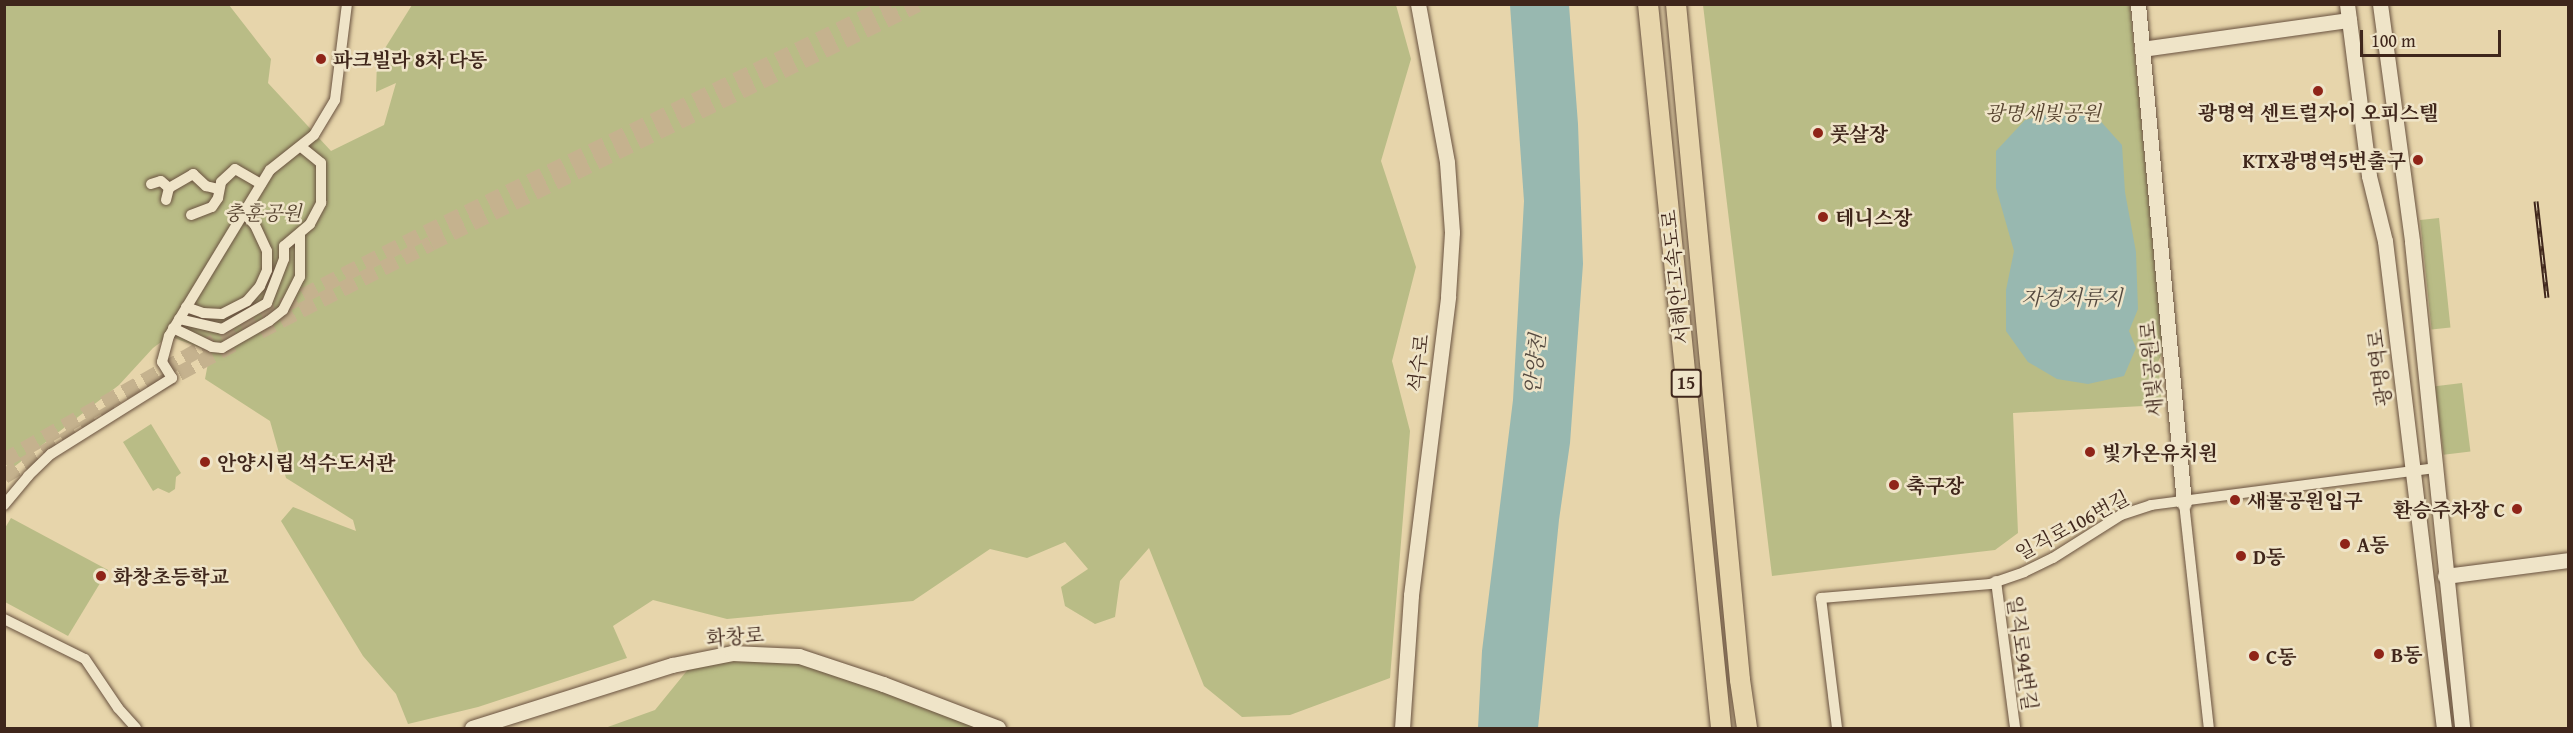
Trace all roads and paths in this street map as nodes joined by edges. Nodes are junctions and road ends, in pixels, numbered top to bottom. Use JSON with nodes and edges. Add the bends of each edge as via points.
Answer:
{"nodes":[{"id":1,"x":347,"y":4,"type":"edge"},
{"id":2,"x":1418,"y":4,"type":"edge"},
{"id":3,"x":1648,"y":4,"type":"edge"},
{"id":4,"x":1676,"y":4,"type":"edge"},
{"id":5,"x":2138,"y":4,"type":"edge"},
{"id":6,"x":2380,"y":4,"type":"edge"},
{"id":7,"x":2348,"y":12,"type":"edge"},
{"id":8,"x":2142,"y":49,"type":"junction"},
{"id":9,"x":301,"y":147,"type":"junction"},
{"id":10,"x":151,"y":184,"type":"dead end"},
{"id":11,"x":261,"y":184,"type":"junction"},
{"id":12,"x":169,"y":188,"type":"junction"},
{"id":13,"x":218,"y":189,"type":"junction"},
{"id":14,"x":166,"y":200,"type":"dead end"},
{"id":15,"x":244,"y":213,"type":"junction"},
{"id":16,"x":191,"y":215,"type":"dead end"},
{"id":17,"x":300,"y":235,"type":"junction"},
{"id":18,"x":284,"y":246,"type":"junction"},
{"id":19,"x":267,"y":251,"type":"junction"},
{"id":20,"x":260,"y":286,"type":"junction"},
{"id":21,"x":267,"y":303,"type":"junction"},
{"id":22,"x":186,"y":307,"type":"junction"},
{"id":23,"x":283,"y":310,"type":"junction"},
{"id":24,"x":222,"y":314,"type":"junction"},
{"id":25,"x":176,"y":324,"type":"junction"},
{"id":26,"x":222,"y":329,"type":"junction"},
{"id":27,"x":232,"y":343,"type":"junction"},
{"id":28,"x":2434,"y":468,"type":"junction"},
{"id":29,"x":2412,"y":471,"type":"junction"},
{"id":30,"x":2184,"y":503,"type":"junction"},
{"id":31,"x":4,"y":506,"type":"edge"},
{"id":32,"x":2568,"y":560,"type":"edge"},
{"id":33,"x":2445,"y":576,"type":"junction"},
{"id":34,"x":1996,"y":581,"type":"junction"},
{"id":35,"x":4,"y":620,"type":"edge"},
{"id":36,"x":136,"y":729,"type":"edge"},
{"id":37,"x":472,"y":729,"type":"edge"},
{"id":38,"x":998,"y":729,"type":"edge"},
{"id":39,"x":1402,"y":729,"type":"edge"},
{"id":40,"x":1721,"y":729,"type":"edge"},
{"id":41,"x":1748,"y":729,"type":"edge"},
{"id":42,"x":1837,"y":729,"type":"edge"},
{"id":43,"x":2015,"y":729,"type":"edge"},
{"id":44,"x":2209,"y":729,"type":"edge"},
{"id":45,"x":2444,"y":729,"type":"edge"},
{"id":46,"x":2462,"y":729,"type":"edge"}],
"edges":[{"from":1,"to":9,"type":"street","via":[[336,100],[314,135]]},
{"from":2,"to":39,"type":"street","name":"석수로","via":[[1447,162],[1452,232],[1448,296],[1411,595]]},
{"from":3,"to":40,"type":"highway","name":"서해안고속도로","number":"15"},
{"from":4,"to":41,"type":"highway","name":"서해안고속도로","number":"15"},
{"from":5,"to":8,"type":"street","name":"새빛공원로"},
{"from":6,"to":28,"type":"street","via":[[2412,242]]},
{"from":7,"to":8,"type":"street"},
{"from":7,"to":29,"type":"street","name":"광명역로","via":[[2369,176],[2385,241]]},
{"from":8,"to":30,"type":"street","name":"새빛공원로"},
{"from":9,"to":11,"type":"street","via":[[270,170]]},
{"from":9,"to":17,"type":"street","via":[[321,163],[321,203]]},
{"from":10,"to":12,"type":"street","via":[[161,181]]},
{"from":11,"to":13,"type":"street","via":[[235,169]]},
{"from":11,"to":15,"type":"street"},
{"from":12,"to":13,"type":"street","via":[[193,174],[206,186]]},
{"from":12,"to":14,"type":"street"},
{"from":13,"to":16,"type":"street","via":[[219,198],[212,207]]},
{"from":15,"to":19,"type":"street","via":[[255,225]]},
{"from":15,"to":22,"type":"street"},
{"from":17,"to":18,"type":"street"},
{"from":17,"to":23,"type":"street","via":[[300,277]]},
{"from":18,"to":19,"type":"street"},
{"from":18,"to":21,"type":"street","via":[[285,259]]},
{"from":19,"to":20,"type":"street","via":[[267,270]]},
{"from":20,"to":21,"type":"street"},
{"from":20,"to":24,"type":"street","via":[[247,301]]},
{"from":21,"to":23,"type":"street"},
{"from":21,"to":26,"type":"street"},
{"from":22,"to":24,"type":"street"},
{"from":22,"to":25,"type":"street"},
{"from":23,"to":27,"type":"street"},
{"from":24,"to":26,"type":"street"},
{"from":25,"to":26,"type":"street"},
{"from":25,"to":27,"type":"street","via":[[212,347]]},
{"from":25,"to":31,"type":"street","via":[[162,362],[172,378],[51,454]]},
{"from":26,"to":27,"type":"street"},
{"from":28,"to":29,"type":"street","name":"일직로106번길"},
{"from":28,"to":33,"type":"street"},
{"from":29,"to":30,"type":"street","name":"일직로106번길"},
{"from":29,"to":45,"type":"street","name":"광명역로"},
{"from":30,"to":34,"type":"street","name":"일직로106번길","via":[[2151,505],[2121,515],[2053,558]]},
{"from":30,"to":44,"type":"street","name":"새빛공원로"},
{"from":32,"to":33,"type":"street"},
{"from":33,"to":46,"type":"street"},
{"from":34,"to":42,"type":"street","name":"일직로106번길","via":[[1821,598]]},
{"from":34,"to":43,"type":"street","name":"일직로94번길"},
{"from":35,"to":36,"type":"street","via":[[85,659]]},
{"from":37,"to":38,"type":"street","name":"화창로","via":[[672,665],[732,653],[799,656]]}]}
